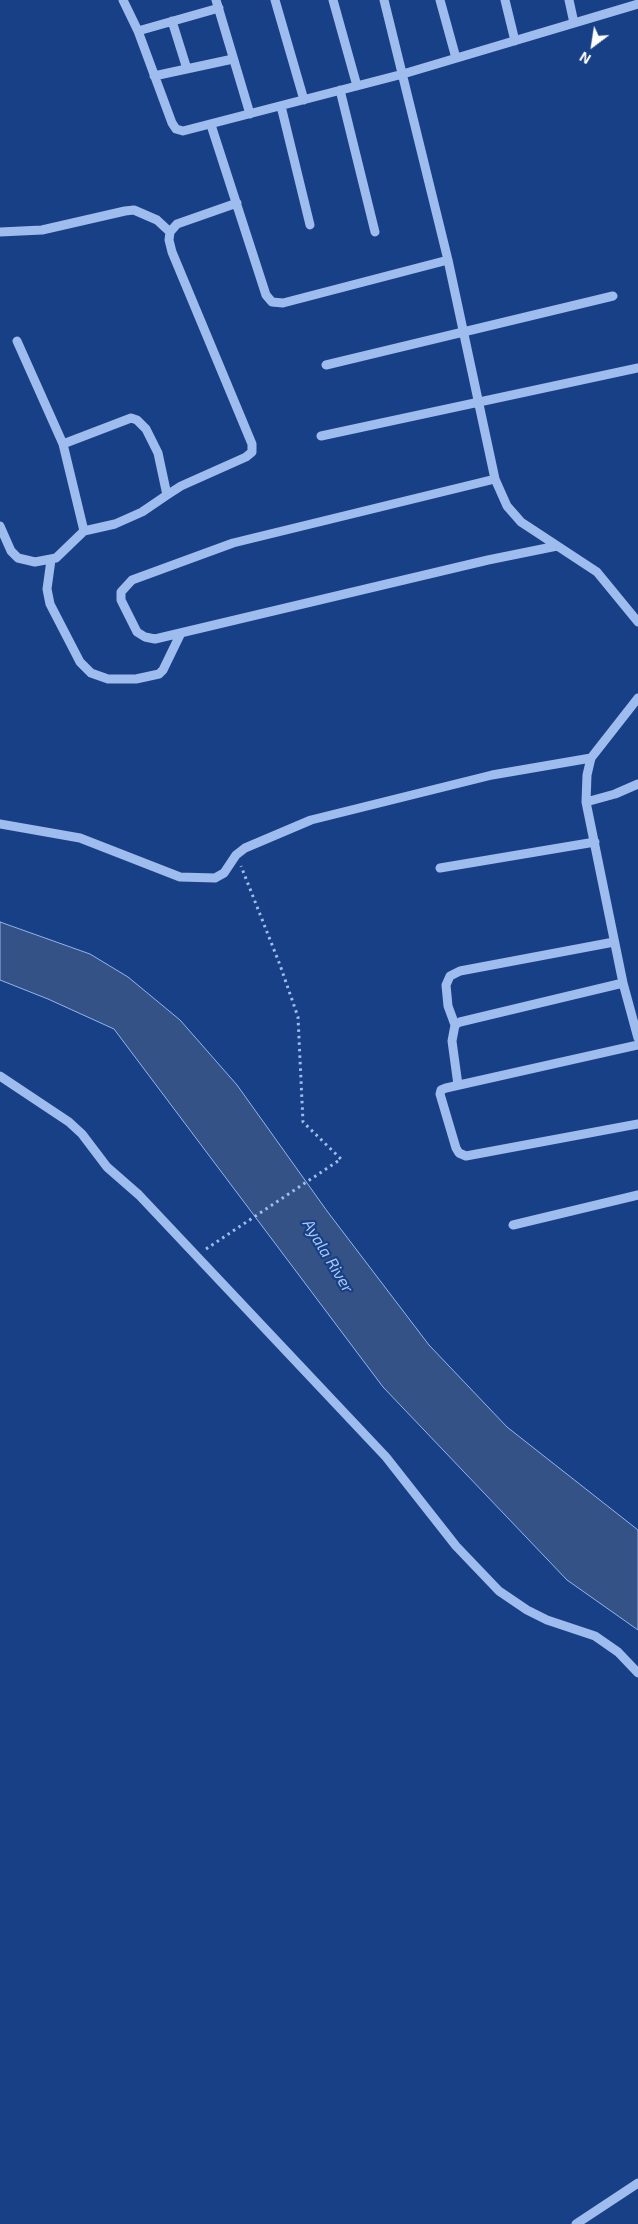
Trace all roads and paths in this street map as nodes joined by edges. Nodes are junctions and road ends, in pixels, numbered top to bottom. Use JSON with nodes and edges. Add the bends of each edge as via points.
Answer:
{"nodes":[{"id":1,"x":123,"y":0,"type":"edge"},
{"id":2,"x":275,"y":0,"type":"edge"},
{"id":3,"x":333,"y":0,"type":"edge"},
{"id":4,"x":384,"y":0,"type":"edge"},
{"id":5,"x":440,"y":0,"type":"edge"},
{"id":6,"x":505,"y":0,"type":"edge"},
{"id":7,"x":569,"y":0,"type":"edge"},
{"id":8,"x":218,"y":4,"type":"edge"},
{"id":9,"x":638,"y":4,"type":"edge"},
{"id":10,"x":172,"y":22,"type":"junction"},
{"id":11,"x":574,"y":23,"type":"junction"},
{"id":12,"x":138,"y":31,"type":"junction"},
{"id":13,"x":515,"y":41,"type":"junction"},
{"id":14,"x":456,"y":58,"type":"junction"},
{"id":15,"x":234,"y":59,"type":"junction"},
{"id":16,"x":187,"y":69,"type":"junction"},
{"id":17,"x":403,"y":74,"type":"junction"},
{"id":18,"x":154,"y":76,"type":"junction"},
{"id":19,"x":357,"y":86,"type":"junction"},
{"id":20,"x":340,"y":90,"type":"junction"},
{"id":21,"x":304,"y":100,"type":"junction"},
{"id":22,"x":281,"y":106,"type":"junction"},
{"id":23,"x":250,"y":114,"type":"junction"},
{"id":24,"x":211,"y":125,"type":"junction"},
{"id":25,"x":237,"y":203,"type":"junction"},
{"id":26,"x":310,"y":225,"type":"dead end"},
{"id":27,"x":0,"y":232,"type":"edge"},
{"id":28,"x":170,"y":232,"type":"junction"},
{"id":29,"x":374,"y":232,"type":"dead end"},
{"id":30,"x":448,"y":260,"type":"junction"},
{"id":31,"x":613,"y":296,"type":"dead end"},
{"id":32,"x":463,"y":332,"type":"junction"},
{"id":33,"x":17,"y":341,"type":"dead end"},
{"id":34,"x":326,"y":365,"type":"dead end"},
{"id":35,"x":638,"y":368,"type":"edge"},
{"id":36,"x":478,"y":403,"type":"junction"},
{"id":37,"x":321,"y":436,"type":"dead end"},
{"id":38,"x":62,"y":444,"type":"junction"},
{"id":39,"x":495,"y":479,"type":"junction"},
{"id":40,"x":167,"y":495,"type":"junction"},
{"id":41,"x":0,"y":526,"type":"edge"},
{"id":42,"x":84,"y":531,"type":"junction"},
{"id":43,"x":557,"y":546,"type":"junction"},
{"id":44,"x":52,"y":560,"type":"junction"},
{"id":45,"x":638,"y":622,"type":"edge"},
{"id":46,"x":180,"y":635,"type":"junction"},
{"id":47,"x":638,"y":698,"type":"edge"},
{"id":48,"x":592,"y":758,"type":"junction"},
{"id":49,"x":638,"y":784,"type":"edge"},
{"id":50,"x":586,"y":802,"type":"junction"},
{"id":51,"x":0,"y":824,"type":"edge"},
{"id":52,"x":595,"y":842,"type":"junction"},
{"id":53,"x":236,"y":855,"type":"junction"},
{"id":54,"x":440,"y":868,"type":"dead end"},
{"id":55,"x":614,"y":942,"type":"junction"},
{"id":56,"x":623,"y":983,"type":"junction"},
{"id":57,"x":456,"y":1025,"type":"junction"},
{"id":58,"x":638,"y":1038,"type":"edge"},
{"id":59,"x":638,"y":1045,"type":"edge"},
{"id":60,"x":0,"y":1076,"type":"edge"},
{"id":61,"x":458,"y":1085,"type":"junction"},
{"id":62,"x":638,"y":1124,"type":"edge"},
{"id":63,"x":638,"y":1196,"type":"edge"},
{"id":64,"x":513,"y":1225,"type":"dead end"},
{"id":65,"x":195,"y":1256,"type":"junction"},
{"id":66,"x":638,"y":1673,"type":"edge"},
{"id":67,"x":638,"y":2183,"type":"edge"},
{"id":68,"x":576,"y":2224,"type":"edge"}],
"edges":[{"from":1,"to":12,"type":"street"},
{"from":2,"to":21,"type":"street"},
{"from":3,"to":19,"type":"street"},
{"from":4,"to":17,"type":"street"},
{"from":5,"to":14,"type":"street"},
{"from":6,"to":13,"type":"street"},
{"from":7,"to":11,"type":"street"},
{"from":8,"to":10,"type":"street"},
{"from":8,"to":15,"type":"street"},
{"from":9,"to":11,"type":"street"},
{"from":10,"to":12,"type":"street"},
{"from":10,"to":16,"type":"street"},
{"from":11,"to":13,"type":"street"},
{"from":12,"to":18,"type":"street"},
{"from":13,"to":14,"type":"street"},
{"from":14,"to":17,"type":"street"},
{"from":15,"to":16,"type":"street"},
{"from":15,"to":23,"type":"street"},
{"from":16,"to":18,"type":"street"},
{"from":17,"to":19,"type":"street"},
{"from":17,"to":30,"type":"street"},
{"from":18,"to":24,"type":"street","via":[[176,129],[183,131]]},
{"from":19,"to":20,"type":"street"},
{"from":20,"to":21,"type":"street"},
{"from":20,"to":29,"type":"street"},
{"from":21,"to":22,"type":"street"},
{"from":22,"to":23,"type":"street"},
{"from":22,"to":26,"type":"street"},
{"from":23,"to":24,"type":"street"},
{"from":24,"to":25,"type":"street"},
{"from":25,"to":28,"type":"street","via":[[177,224]]},
{"from":25,"to":30,"type":"street","via":[[266,295],[272,302],[283,303]]},
{"from":27,"to":28,"type":"street","via":[[42,230],[134,210],[157,220]]},
{"from":28,"to":40,"type":"street","via":[[168,240],[172,252],[252,444],[252,452]]},
{"from":30,"to":32,"type":"street"},
{"from":31,"to":32,"type":"street"},
{"from":32,"to":34,"type":"street"},
{"from":32,"to":36,"type":"street"},
{"from":33,"to":38,"type":"street"},
{"from":35,"to":36,"type":"street"},
{"from":36,"to":37,"type":"street"},
{"from":36,"to":39,"type":"street"},
{"from":38,"to":40,"type":"street","via":[[124,419],[137,420],[146,429],[158,453]]},
{"from":38,"to":42,"type":"street"},
{"from":39,"to":43,"type":"street","via":[[507,506],[521,522]]},
{"from":39,"to":46,"type":"street","via":[[233,543],[132,580],[125,586],[121,600],[137,632],[155,639]]},
{"from":40,"to":42,"type":"street","via":[[142,512],[115,524]]},
{"from":41,"to":44,"type":"street","via":[[10,551],[18,558],[35,562]]},
{"from":42,"to":44,"type":"street"},
{"from":43,"to":45,"type":"street","via":[[597,572]]},
{"from":43,"to":46,"type":"street"},
{"from":44,"to":46,"type":"street","via":[[47,589],[50,604],[80,662],[91,673],[108,679],[136,679],[159,674]]},
{"from":47,"to":48,"type":"street"},
{"from":48,"to":50,"type":"street","via":[[587,775]]},
{"from":48,"to":53,"type":"street","via":[[492,775],[311,820],[245,848]]},
{"from":49,"to":50,"type":"street"},
{"from":50,"to":52,"type":"street"},
{"from":51,"to":53,"type":"street","via":[[80,838],[180,877],[215,878],[224,873]]},
{"from":52,"to":54,"type":"street"},
{"from":52,"to":55,"type":"street"},
{"from":53,"to":65,"type":"path","via":[[298,1017],[303,1122],[341,1159]]},
{"from":55,"to":56,"type":"street"},
{"from":55,"to":57,"type":"street","via":[[460,971],[450,976],[446,985],[448,1006]]},
{"from":56,"to":57,"type":"street","via":[[469,1019]]},
{"from":56,"to":58,"type":"street"},
{"from":57,"to":61,"type":"street","via":[[452,1041]]},
{"from":59,"to":61,"type":"street"},
{"from":60,"to":65,"type":"street","via":[[76,1128],[107,1167],[139,1195]]},
{"from":61,"to":62,"type":"street","via":[[443,1088],[440,1094],[456,1148],[462,1156]]},
{"from":63,"to":64,"type":"street"},
{"from":65,"to":66,"type":"street","via":[[386,1457],[456,1546],[499,1591],[547,1620],[595,1636],[618,1652]]},
{"from":67,"to":68,"type":"street"}]}
